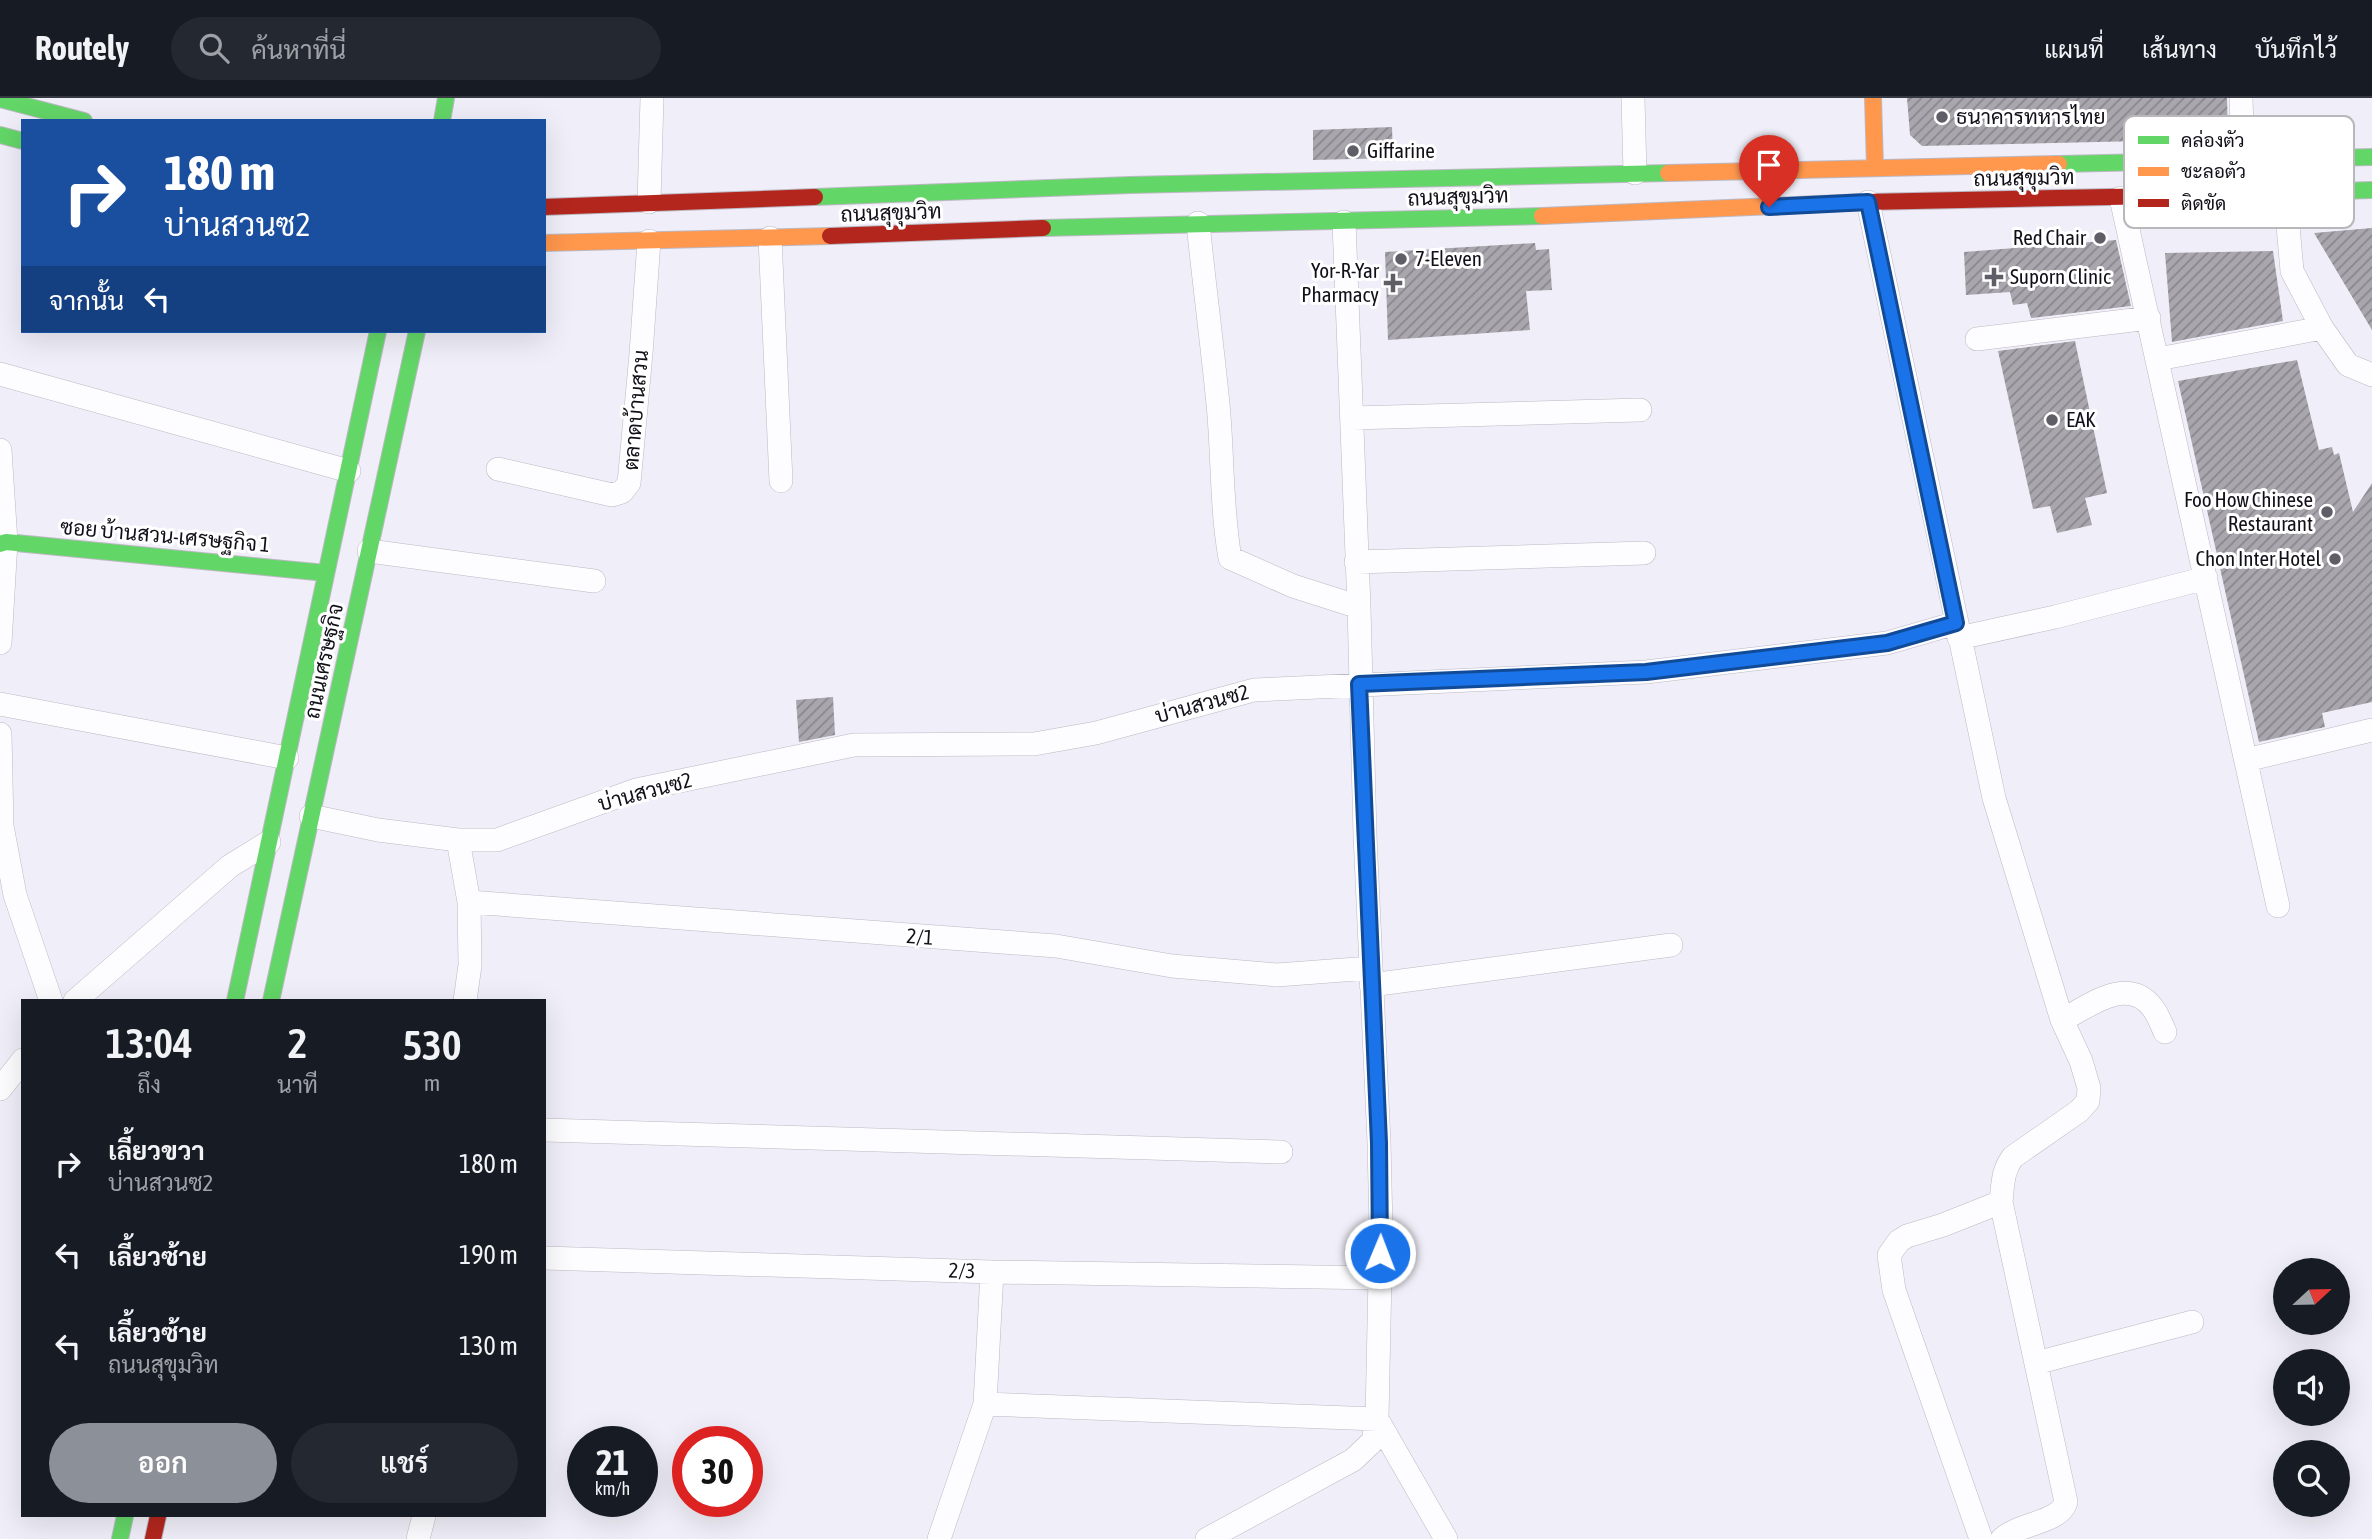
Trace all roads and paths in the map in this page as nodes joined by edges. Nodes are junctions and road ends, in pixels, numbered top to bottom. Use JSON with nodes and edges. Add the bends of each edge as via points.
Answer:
{"nodes":[{"id":1,"x":446,"y":98,"type":"edge"},
{"id":2,"x":652,"y":98,"type":"edge"},
{"id":3,"x":1633,"y":98,"type":"edge"},
{"id":4,"x":1873,"y":98,"type":"edge"},
{"id":5,"x":2241,"y":98,"type":"edge"},
{"id":6,"x":0,"y":99,"type":"edge"},
{"id":7,"x":2242,"y":116,"type":"edge"},
{"id":8,"x":76,"y":119,"type":"edge"},
{"id":9,"x":442,"y":119,"type":"edge"},
{"id":10,"x":0,"y":135,"type":"edge"},
{"id":11,"x":21,"y":140,"type":"edge"},
{"id":12,"x":2354,"y":157,"type":"edge"},
{"id":13,"x":2372,"y":157,"type":"edge"},
{"id":14,"x":2124,"y":162,"type":"edge"},
{"id":15,"x":1875,"y":167,"type":"junction"},
{"id":16,"x":1635,"y":173,"type":"junction"},
{"id":17,"x":2354,"y":190,"type":"edge"},
{"id":18,"x":2372,"y":190,"type":"edge"},
{"id":19,"x":2121,"y":198,"type":"junction"},
{"id":20,"x":2124,"y":198,"type":"edge"},
{"id":21,"x":649,"y":202,"type":"junction"},
{"id":22,"x":1868,"y":202,"type":"junction"},
{"id":23,"x":546,"y":207,"type":"edge"},
{"id":24,"x":2124,"y":211,"type":"edge"},
{"id":25,"x":1344,"y":222,"type":"junction"},
{"id":26,"x":1198,"y":223,"type":"junction"},
{"id":27,"x":2128,"y":228,"type":"edge"},
{"id":28,"x":2288,"y":228,"type":"edge"},
{"id":29,"x":770,"y":238,"type":"junction"},
{"id":30,"x":649,"y":241,"type":"junction"},
{"id":31,"x":546,"y":243,"type":"edge"},
{"id":32,"x":2149,"y":318,"type":"junction"},
{"id":33,"x":2322,"y":328,"type":"junction"},
{"id":34,"x":378,"y":333,"type":"edge"},
{"id":35,"x":417,"y":333,"type":"edge"},
{"id":36,"x":1977,"y":338,"type":"dead end"},
{"id":37,"x":2158,"y":359,"type":"junction"},
{"id":38,"x":0,"y":374,"type":"edge"},
{"id":39,"x":2372,"y":375,"type":"edge"},
{"id":40,"x":1640,"y":410,"type":"dead end"},
{"id":41,"x":1352,"y":418,"type":"junction"},
{"id":42,"x":0,"y":450,"type":"edge"},
{"id":43,"x":498,"y":469,"type":"dead end"},
{"id":44,"x":349,"y":471,"type":"junction"},
{"id":45,"x":780,"y":481,"type":"dead end"},
{"id":46,"x":3,"y":543,"type":"edge"},
{"id":47,"x":369,"y":551,"type":"junction"},
{"id":48,"x":1644,"y":553,"type":"dead end"},
{"id":49,"x":1356,"y":562,"type":"junction"},
{"id":50,"x":326,"y":573,"type":"junction"},
{"id":51,"x":2206,"y":578,"type":"junction"},
{"id":52,"x":594,"y":581,"type":"dead end"},
{"id":53,"x":1359,"y":607,"type":"junction"},
{"id":54,"x":1957,"y":631,"type":"junction"},
{"id":55,"x":0,"y":643,"type":"edge"},
{"id":56,"x":1359,"y":684,"type":"junction"},
{"id":57,"x":0,"y":704,"type":"edge"},
{"id":58,"x":2372,"y":730,"type":"edge"},
{"id":59,"x":0,"y":734,"type":"edge"},
{"id":60,"x":287,"y":758,"type":"junction"},
{"id":61,"x":2246,"y":760,"type":"junction"},
{"id":62,"x":311,"y":816,"type":"junction"},
{"id":63,"x":458,"y":840,"type":"junction"},
{"id":64,"x":269,"y":842,"type":"junction"},
{"id":65,"x":469,"y":902,"type":"junction"},
{"id":66,"x":2278,"y":906,"type":"dead end"},
{"id":67,"x":1671,"y":945,"type":"dead end"},
{"id":68,"x":1371,"y":977,"type":"junction"},
{"id":69,"x":50,"y":999,"type":"edge"},
{"id":70,"x":77,"y":999,"type":"edge"},
{"id":71,"x":235,"y":999,"type":"edge"},
{"id":72,"x":271,"y":999,"type":"edge"},
{"id":73,"x":465,"y":999,"type":"edge"},
{"id":74,"x":2062,"y":1020,"type":"junction"},
{"id":75,"x":2165,"y":1032,"type":"dead end"},
{"id":76,"x":21,"y":1063,"type":"edge"},
{"id":77,"x":0,"y":1089,"type":"edge"},
{"id":78,"x":546,"y":1130,"type":"edge"},
{"id":79,"x":1281,"y":1152,"type":"dead end"},
{"id":80,"x":2001,"y":1202,"type":"junction"},
{"id":81,"x":546,"y":1258,"type":"edge"},
{"id":82,"x":992,"y":1272,"type":"junction"},
{"id":83,"x":1380,"y":1278,"type":"junction"},
{"id":84,"x":2192,"y":1322,"type":"dead end"},
{"id":85,"x":2036,"y":1363,"type":"junction"},
{"id":86,"x":985,"y":1404,"type":"junction"},
{"id":87,"x":1377,"y":1419,"type":"junction"},
{"id":88,"x":125,"y":1517,"type":"edge"},
{"id":89,"x":158,"y":1517,"type":"edge"},
{"id":90,"x":424,"y":1517,"type":"edge"},
{"id":91,"x":120,"y":1539,"type":"edge"},
{"id":92,"x":153,"y":1539,"type":"edge"},
{"id":93,"x":418,"y":1539,"type":"edge"},
{"id":94,"x":939,"y":1539,"type":"edge"},
{"id":95,"x":1207,"y":1539,"type":"edge"},
{"id":96,"x":1446,"y":1539,"type":"edge"},
{"id":97,"x":1981,"y":1539,"type":"edge"},
{"id":98,"x":2002,"y":1539,"type":"edge"}],
"edges":[{"from":1,"to":9,"type":"main road"},
{"from":2,"to":21,"type":"street"},
{"from":3,"to":16,"type":"street"},
{"from":4,"to":15,"type":"main road"},
{"from":5,"to":7,"type":"street"},
{"from":6,"to":8,"type":"main road"},
{"from":10,"to":11,"type":"main road"},
{"from":12,"to":13,"type":"main road","name":"ถนนสุขุมวิท"},
{"from":14,"to":15,"type":"main road","name":"ถนนสุขุมวิท"},
{"from":15,"to":16,"type":"main road","name":"ถนนสุขุมวิท"},
{"from":15,"to":22,"type":"main road"},
{"from":16,"to":21,"type":"main road","name":"ถนนสุขุมวิท"},
{"from":17,"to":18,"type":"main road","name":"ถนนสุขุมวิท"},
{"from":19,"to":20,"type":"main road","name":"ถนนสุขุมวิท"},
{"from":19,"to":22,"type":"main road","name":"ถนนสุขุมวิท"},
{"from":19,"to":24,"type":"street"},
{"from":21,"to":23,"type":"main road","name":"ถนนสุขุมวิท"},
{"from":22,"to":25,"type":"main road","name":"ถนนสุขุมวิท"},
{"from":22,"to":54,"type":"street"},
{"from":25,"to":26,"type":"main road","name":"ถนนสุขุมวิท"},
{"from":25,"to":41,"type":"street"},
{"from":26,"to":29,"type":"main road","name":"ถนนสุขุมวิท"},
{"from":26,"to":53,"type":"street","via":[[1230,558],[1293,586]]},
{"from":27,"to":32,"type":"street"},
{"from":28,"to":33,"type":"street","via":[[2292,271]]},
{"from":29,"to":30,"type":"main road","name":"ถนนสุขุมวิท"},
{"from":29,"to":45,"type":"street"},
{"from":30,"to":31,"type":"main road","name":"ถนนสุขุมวิท"},
{"from":30,"to":43,"type":"street","name":"ตลาดบ้านสวน","via":[[629,483],[612,495]]},
{"from":32,"to":36,"type":"street"},
{"from":32,"to":37,"type":"street"},
{"from":33,"to":37,"type":"street"},
{"from":33,"to":39,"type":"street","via":[[2348,365]]},
{"from":34,"to":44,"type":"main road","name":"ถนนเศรษฐกิจ"},
{"from":35,"to":47,"type":"main road","name":"ถนนเศรษฐกิจ"},
{"from":37,"to":51,"type":"street"},
{"from":38,"to":44,"type":"street"},
{"from":40,"to":41,"type":"street"},
{"from":41,"to":49,"type":"street"},
{"from":42,"to":46,"type":"street"},
{"from":44,"to":50,"type":"main road","name":"ถนนเศรษฐกิจ"},
{"from":46,"to":50,"type":"main road","name":"ซอย บ้านสวน-เศรษฐกิจ 1"},
{"from":46,"to":55,"type":"street"},
{"from":47,"to":52,"type":"street"},
{"from":47,"to":62,"type":"main road","name":"ถนนเศรษฐกิจ"},
{"from":48,"to":49,"type":"street"},
{"from":49,"to":53,"type":"street"},
{"from":50,"to":60,"type":"main road","name":"ถนนเศรษฐกิจ"},
{"from":51,"to":54,"type":"street","name":"บ่านสวนซ2","via":[[2055,617]]},
{"from":51,"to":61,"type":"street"},
{"from":53,"to":56,"type":"street"},
{"from":54,"to":56,"type":"street","name":"บ่านสวนซ2","via":[[1646,672]]},
{"from":54,"to":74,"type":"street","via":[[1994,798]]},
{"from":56,"to":63,"type":"street","name":"บ่านสวนซ2","via":[[1254,690],[1096,733],[1034,744],[854,745],[636,790],[497,840]]},
{"from":56,"to":68,"type":"street"},
{"from":57,"to":60,"type":"street"},
{"from":58,"to":61,"type":"street"},
{"from":59,"to":69,"type":"street","via":[[2,826],[15,895]]},
{"from":60,"to":64,"type":"main road","name":"ถนนเศรษฐกิจ"},
{"from":61,"to":66,"type":"street"},
{"from":62,"to":63,"type":"street","name":"บ่านสวนซ2"},
{"from":62,"to":72,"type":"main road","name":"ถนนเศรษฐกิจ"},
{"from":63,"to":65,"type":"street"},
{"from":64,"to":70,"type":"street","via":[[230,866]]},
{"from":64,"to":71,"type":"main road","name":"ถนนเศรษฐกิจ"},
{"from":65,"to":68,"type":"street","name":"2/1","via":[[1056,946],[1172,966],[1277,975]]},
{"from":65,"to":73,"type":"street"},
{"from":67,"to":68,"type":"street","name":"2/1"},
{"from":68,"to":83,"type":"street"},
{"from":74,"to":75,"type":"street","via":[[2115,992],[2130,993],[2151,1005]]},
{"from":74,"to":80,"type":"street","via":[[2081,1061],[2088,1101],[2013,1157],[2006,1166]]},
{"from":76,"to":77,"type":"street"},
{"from":78,"to":79,"type":"street"},
{"from":80,"to":85,"type":"street"},
{"from":80,"to":97,"type":"street","via":[[1907,1236],[1889,1255],[1894,1290]]},
{"from":81,"to":82,"type":"street","name":"2/3"},
{"from":82,"to":83,"type":"street","name":"2/3"},
{"from":82,"to":86,"type":"street"},
{"from":83,"to":87,"type":"street"},
{"from":84,"to":85,"type":"street"},
{"from":85,"to":98,"type":"street","via":[[2066,1502],[2059,1515],[2014,1530]]},
{"from":86,"to":87,"type":"street"},
{"from":86,"to":94,"type":"street"},
{"from":87,"to":95,"type":"street","via":[[1373,1441],[1353,1460]]},
{"from":87,"to":96,"type":"street"},
{"from":88,"to":91,"type":"main road"},
{"from":89,"to":92,"type":"main road"},
{"from":90,"to":93,"type":"street"}]}
